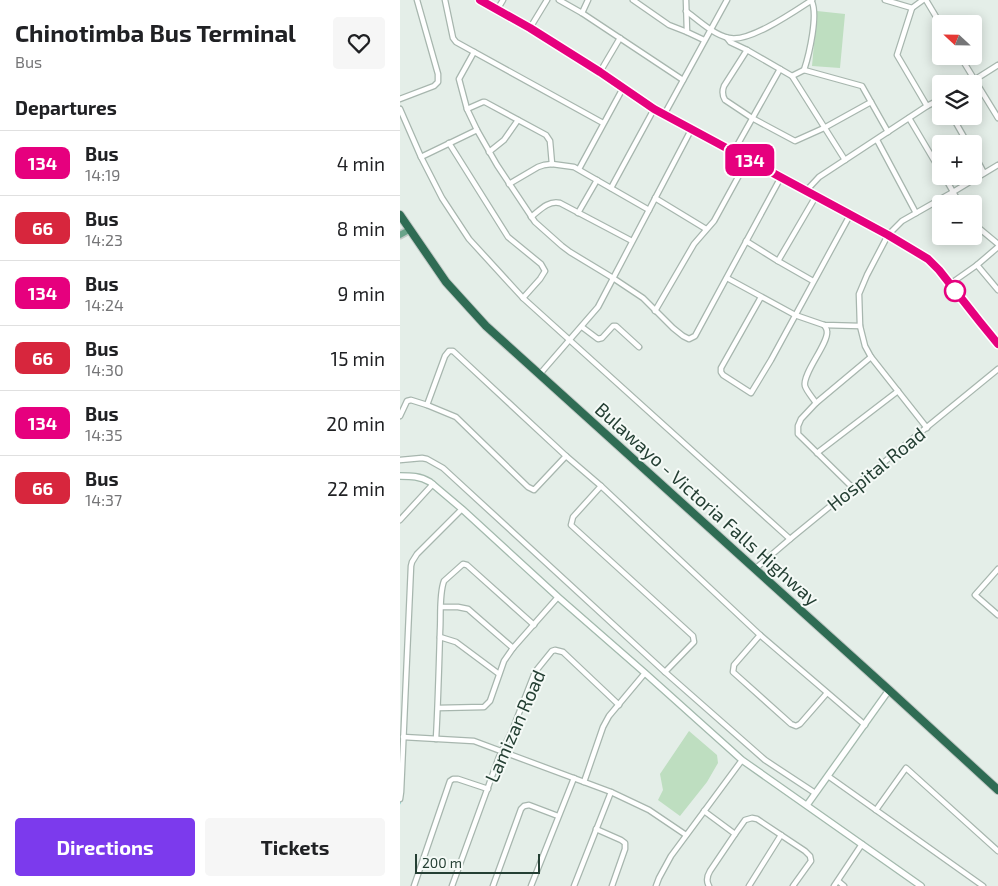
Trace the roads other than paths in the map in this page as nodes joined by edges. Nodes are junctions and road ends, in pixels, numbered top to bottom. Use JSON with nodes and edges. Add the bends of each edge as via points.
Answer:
{"nodes":[{"id":1,"x":417,"y":0,"type":"edge"},
{"id":2,"x":445,"y":0,"type":"edge"},
{"id":3,"x":480,"y":0,"type":"edge"},
{"id":4,"x":503,"y":0,"type":"edge"},
{"id":5,"x":547,"y":0,"type":"edge"},
{"id":6,"x":559,"y":0,"type":"edge"},
{"id":7,"x":588,"y":0,"type":"edge"},
{"id":8,"x":633,"y":0,"type":"edge"},
{"id":9,"x":686,"y":0,"type":"edge"},
{"id":10,"x":728,"y":0,"type":"edge"},
{"id":11,"x":812,"y":0,"type":"edge"},
{"id":12,"x":885,"y":0,"type":"edge"},
{"id":13,"x":925,"y":0,"type":"edge"},
{"id":14,"x":912,"y":8,"type":"junction"},
{"id":15,"x":497,"y":10,"type":"junction"},
{"id":16,"x":686,"y":11,"type":"junction"},
{"id":17,"x":582,"y":13,"type":"junction"},
{"id":18,"x":935,"y":15,"type":"edge"},
{"id":19,"x":530,"y":28,"type":"junction"},
{"id":20,"x":711,"y":29,"type":"junction"},
{"id":21,"x":688,"y":32,"type":"junction"},
{"id":22,"x":620,"y":38,"type":"junction"},
{"id":23,"x":727,"y":38,"type":"junction"},
{"id":24,"x":704,"y":40,"type":"junction"},
{"id":25,"x":747,"y":50,"type":"junction"},
{"id":26,"x":474,"y":52,"type":"junction"},
{"id":27,"x":998,"y":66,"type":"edge"},
{"id":28,"x":780,"y":69,"type":"junction"},
{"id":29,"x":804,"y":70,"type":"junction"},
{"id":30,"x":600,"y":72,"type":"junction"},
{"id":31,"x":792,"y":76,"type":"junction"},
{"id":32,"x":982,"y":76,"type":"edge"},
{"id":33,"x":683,"y":80,"type":"junction"},
{"id":34,"x":623,"y":88,"type":"junction"},
{"id":35,"x":982,"y":92,"type":"edge"},
{"id":36,"x":400,"y":99,"type":"edge"},
{"id":37,"x":871,"y":102,"type":"junction"},
{"id":38,"x":932,"y":104,"type":"edge"},
{"id":39,"x":927,"y":106,"type":"junction"},
{"id":40,"x":400,"y":109,"type":"edge"},
{"id":41,"x":467,"y":109,"type":"junction"},
{"id":42,"x":654,"y":109,"type":"junction"},
{"id":43,"x":664,"y":115,"type":"junction"},
{"id":44,"x":752,"y":118,"type":"junction"},
{"id":45,"x":910,"y":118,"type":"junction"},
{"id":46,"x":998,"y":118,"type":"edge"},
{"id":47,"x":518,"y":120,"type":"junction"},
{"id":48,"x":603,"y":123,"type":"junction"},
{"id":49,"x":824,"y":128,"type":"junction"},
{"id":50,"x":477,"y":130,"type":"junction"},
{"id":51,"x":691,"y":130,"type":"junction"},
{"id":52,"x":888,"y":132,"type":"junction"},
{"id":53,"x":877,"y":140,"type":"junction"},
{"id":54,"x":450,"y":142,"type":"junction"},
{"id":55,"x":489,"y":152,"type":"junction"},
{"id":56,"x":734,"y":152,"type":"junction"},
{"id":57,"x":932,"y":156,"type":"edge"},
{"id":58,"x":421,"y":157,"type":"junction"},
{"id":59,"x":748,"y":159,"type":"junction"},
{"id":60,"x":845,"y":160,"type":"junction"},
{"id":61,"x":552,"y":164,"type":"junction"},
{"id":62,"x":998,"y":165,"type":"edge"},
{"id":63,"x":580,"y":169,"type":"junction"},
{"id":64,"x":982,"y":169,"type":"edge"},
{"id":65,"x":984,"y":173,"type":"junction"},
{"id":66,"x":781,"y":177,"type":"junction"},
{"id":67,"x":597,"y":180,"type":"junction"},
{"id":68,"x":509,"y":184,"type":"junction"},
{"id":69,"x":949,"y":185,"type":"edge"},
{"id":70,"x":611,"y":188,"type":"junction"},
{"id":71,"x":806,"y":191,"type":"junction"},
{"id":72,"x":953,"y":192,"type":"junction"},
{"id":73,"x":955,"y":195,"type":"edge"},
{"id":74,"x":816,"y":196,"type":"junction"},
{"id":75,"x":655,"y":198,"type":"junction"},
{"id":76,"x":649,"y":210,"type":"junction"},
{"id":77,"x":578,"y":213,"type":"junction"},
{"id":78,"x":916,"y":213,"type":"junction"},
{"id":79,"x":400,"y":215,"type":"edge"},
{"id":80,"x":850,"y":215,"type":"junction"},
{"id":81,"x":530,"y":217,"type":"junction"},
{"id":82,"x":706,"y":229,"type":"junction"},
{"id":83,"x":409,"y":230,"type":"junction"},
{"id":84,"x":982,"y":231,"type":"edge"},
{"id":85,"x":400,"y":235,"type":"edge"},
{"id":86,"x":888,"y":235,"type":"junction"},
{"id":87,"x":746,"y":241,"type":"junction"},
{"id":88,"x":632,"y":242,"type":"junction"},
{"id":89,"x":998,"y":245,"type":"edge"},
{"id":90,"x":778,"y":262,"type":"junction"},
{"id":91,"x":977,"y":265,"type":"junction"},
{"id":92,"x":613,"y":278,"type":"junction"},
{"id":93,"x":727,"y":278,"type":"junction"},
{"id":94,"x":813,"y":281,"type":"junction"},
{"id":95,"x":950,"y":284,"type":"junction"},
{"id":96,"x":998,"y":290,"type":"edge"},
{"id":97,"x":761,"y":297,"type":"junction"},
{"id":98,"x":523,"y":298,"type":"junction"},
{"id":99,"x":655,"y":310,"type":"junction"},
{"id":100,"x":795,"y":315,"type":"junction"},
{"id":101,"x":824,"y":325,"type":"junction"},
{"id":102,"x":582,"y":326,"type":"junction"},
{"id":103,"x":860,"y":326,"type":"junction"},
{"id":104,"x":570,"y":340,"type":"junction"},
{"id":105,"x":998,"y":344,"type":"edge"},
{"id":106,"x":639,"y":347,"type":"dead end"},
{"id":107,"x":871,"y":357,"type":"junction"},
{"id":108,"x":998,"y":369,"type":"edge"},
{"id":109,"x":539,"y":375,"type":"junction"},
{"id":110,"x":898,"y":391,"type":"junction"},
{"id":111,"x":816,"y":403,"type":"junction"},
{"id":112,"x":428,"y":405,"type":"junction"},
{"id":113,"x":400,"y":416,"type":"edge"},
{"id":114,"x":927,"y":428,"type":"junction"},
{"id":115,"x":817,"y":453,"type":"junction"},
{"id":116,"x":566,"y":456,"type":"junction"},
{"id":117,"x":400,"y":460,"type":"edge"},
{"id":118,"x":400,"y":476,"type":"edge"},
{"id":119,"x":433,"y":484,"type":"junction"},
{"id":120,"x":601,"y":486,"type":"junction"},
{"id":121,"x":853,"y":488,"type":"junction"},
{"id":122,"x":462,"y":509,"type":"junction"},
{"id":123,"x":400,"y":518,"type":"edge"},
{"id":124,"x":790,"y":539,"type":"junction"},
{"id":125,"x":755,"y":569,"type":"junction"},
{"id":126,"x":998,"y":569,"type":"edge"},
{"id":127,"x":558,"y":597,"type":"junction"},
{"id":128,"x":441,"y":607,"type":"junction"},
{"id":129,"x":998,"y":615,"type":"edge"},
{"id":130,"x":534,"y":625,"type":"junction"},
{"id":131,"x":760,"y":635,"type":"junction"},
{"id":132,"x":440,"y":637,"type":"junction"},
{"id":133,"x":513,"y":648,"type":"junction"},
{"id":134,"x":665,"y":672,"type":"junction"},
{"id":135,"x":645,"y":673,"type":"junction"},
{"id":136,"x":499,"y":674,"type":"junction"},
{"id":137,"x":889,"y":690,"type":"junction"},
{"id":138,"x":828,"y":693,"type":"junction"},
{"id":139,"x":619,"y":705,"type":"junction"},
{"id":140,"x":438,"y":708,"type":"junction"},
{"id":141,"x":865,"y":725,"type":"junction"},
{"id":142,"x":403,"y":737,"type":"junction"},
{"id":143,"x":436,"y":739,"type":"junction"},
{"id":144,"x":501,"y":752,"type":"junction"},
{"id":145,"x":742,"y":760,"type":"junction"},
{"id":146,"x":828,"y":776,"type":"junction"},
{"id":147,"x":574,"y":778,"type":"junction"},
{"id":148,"x":584,"y":782,"type":"junction"},
{"id":149,"x":488,"y":789,"type":"junction"},
{"id":150,"x":998,"y":790,"type":"edge"},
{"id":151,"x":611,"y":792,"type":"junction"},
{"id":152,"x":815,"y":793,"type":"junction"},
{"id":153,"x":400,"y":799,"type":"edge"},
{"id":154,"x":807,"y":805,"type":"junction"},
{"id":155,"x":876,"y":810,"type":"junction"},
{"id":156,"x":704,"y":811,"type":"junction"},
{"id":157,"x":558,"y":816,"type":"junction"},
{"id":158,"x":596,"y":829,"type":"junction"},
{"id":159,"x":735,"y":834,"type":"junction"},
{"id":160,"x":686,"y":835,"type":"junction"},
{"id":161,"x":781,"y":835,"type":"junction"},
{"id":162,"x":862,"y":844,"type":"junction"},
{"id":163,"x":998,"y":851,"type":"edge"},
{"id":164,"x":838,"y":881,"type":"junction"},
{"id":165,"x":414,"y":886,"type":"edge"},
{"id":166,"x":452,"y":886,"type":"edge"},
{"id":167,"x":493,"y":886,"type":"edge"},
{"id":168,"x":531,"y":886,"type":"edge"},
{"id":169,"x":574,"y":886,"type":"edge"},
{"id":170,"x":612,"y":886,"type":"edge"},
{"id":171,"x":656,"y":886,"type":"edge"},
{"id":172,"x":709,"y":886,"type":"edge"},
{"id":173,"x":749,"y":886,"type":"edge"},
{"id":174,"x":793,"y":886,"type":"edge"},
{"id":175,"x":834,"y":886,"type":"edge"},
{"id":176,"x":844,"y":886,"type":"edge"},
{"id":177,"x":921,"y":886,"type":"edge"},
{"id":178,"x":983,"y":886,"type":"edge"}],
"edges":[{"from":1,"to":36,"type":"street","via":[[438,82]]},
{"from":2,"to":26,"type":"street","via":[[453,38]]},
{"from":3,"to":15,"type":"street"},
{"from":4,"to":15,"type":"street"},
{"from":5,"to":19,"type":"street"},
{"from":6,"to":17,"type":"street"},
{"from":7,"to":17,"type":"street"},
{"from":8,"to":21,"type":"street","via":[[669,25]]},
{"from":9,"to":16,"type":"street"},
{"from":10,"to":20,"type":"street"},
{"from":11,"to":23,"type":"street","via":[[761,30],[735,39]]},
{"from":11,"to":29,"type":"street","via":[[810,48]]},
{"from":12,"to":14,"type":"street"},
{"from":13,"to":14,"type":"street"},
{"from":13,"to":18,"type":"street"},
{"from":14,"to":39,"type":"street","via":[[897,55]]},
{"from":15,"to":19,"type":"street"},
{"from":16,"to":20,"type":"street"},
{"from":16,"to":21,"type":"street"},
{"from":17,"to":22,"type":"street"},
{"from":19,"to":30,"type":"street"},
{"from":20,"to":23,"type":"street"},
{"from":20,"to":24,"type":"street"},
{"from":21,"to":24,"type":"street"},
{"from":22,"to":30,"type":"street"},
{"from":22,"to":33,"type":"street"},
{"from":23,"to":25,"type":"street"},
{"from":24,"to":33,"type":"street"},
{"from":25,"to":28,"type":"street"},
{"from":25,"to":44,"type":"street","via":[[722,93],[725,100]]},
{"from":26,"to":41,"type":"street","via":[[459,79]]},
{"from":26,"to":48,"type":"street"},
{"from":27,"to":32,"type":"street"},
{"from":28,"to":31,"type":"street"},
{"from":28,"to":44,"type":"street"},
{"from":29,"to":31,"type":"street"},
{"from":29,"to":37,"type":"street","via":[[862,86]]},
{"from":30,"to":34,"type":"street"},
{"from":31,"to":49,"type":"street"},
{"from":33,"to":43,"type":"street"},
{"from":34,"to":42,"type":"street"},
{"from":34,"to":48,"type":"street"},
{"from":35,"to":46,"type":"street"},
{"from":37,"to":49,"type":"street"},
{"from":37,"to":52,"type":"street"},
{"from":38,"to":39,"type":"street"},
{"from":39,"to":45,"type":"street"},
{"from":40,"to":58,"type":"street"},
{"from":41,"to":47,"type":"street","via":[[484,101]]},
{"from":41,"to":50,"type":"street"},
{"from":42,"to":43,"type":"street"},
{"from":42,"to":70,"type":"street"},
{"from":43,"to":51,"type":"street"},
{"from":44,"to":49,"type":"street","via":[[794,141]]},
{"from":44,"to":56,"type":"street"},
{"from":45,"to":52,"type":"street"},
{"from":45,"to":57,"type":"street"},
{"from":47,"to":55,"type":"street","via":[[501,143]]},
{"from":47,"to":61,"type":"street","via":[[549,138]]},
{"from":48,"to":63,"type":"street"},
{"from":49,"to":60,"type":"street"},
{"from":50,"to":54,"type":"street"},
{"from":50,"to":55,"type":"street"},
{"from":51,"to":56,"type":"street"},
{"from":51,"to":75,"type":"street"},
{"from":52,"to":53,"type":"street"},
{"from":53,"to":60,"type":"street"},
{"from":53,"to":78,"type":"street"},
{"from":54,"to":58,"type":"street"},
{"from":54,"to":98,"type":"street","via":[[508,237],[545,271]]},
{"from":55,"to":68,"type":"street"},
{"from":56,"to":59,"type":"street"},
{"from":58,"to":98,"type":"street","via":[[442,198],[469,239]]},
{"from":59,"to":66,"type":"street"},
{"from":59,"to":82,"type":"street","via":[[714,221]]},
{"from":60,"to":71,"type":"street"},
{"from":61,"to":63,"type":"street"},
{"from":61,"to":68,"type":"street","via":[[538,167]]},
{"from":62,"to":65,"type":"street"},
{"from":63,"to":67,"type":"street"},
{"from":64,"to":65,"type":"street"},
{"from":65,"to":72,"type":"street"},
{"from":66,"to":71,"type":"street"},
{"from":66,"to":87,"type":"street"},
{"from":67,"to":70,"type":"street"},
{"from":67,"to":77,"type":"street"},
{"from":68,"to":81,"type":"street"},
{"from":69,"to":72,"type":"street"},
{"from":70,"to":76,"type":"street"},
{"from":71,"to":74,"type":"street"},
{"from":72,"to":73,"type":"street"},
{"from":72,"to":78,"type":"street"},
{"from":74,"to":80,"type":"street"},
{"from":74,"to":90,"type":"street"},
{"from":75,"to":76,"type":"street"},
{"from":75,"to":82,"type":"street"},
{"from":76,"to":88,"type":"street"},
{"from":77,"to":81,"type":"street","via":[[554,202]]},
{"from":77,"to":88,"type":"street"},
{"from":78,"to":86,"type":"street"},
{"from":79,"to":83,"type":"highway","name":"Bulawayo - Victoria Falls Highway"},
{"from":80,"to":86,"type":"street"},
{"from":80,"to":94,"type":"street"},
{"from":81,"to":92,"type":"street","via":[[562,246]]},
{"from":82,"to":99,"type":"street"},
{"from":83,"to":85,"type":"main road"},
{"from":83,"to":109,"type":"highway","name":"Bulawayo - Victoria Falls Highway","via":[[461,301]]},
{"from":84,"to":89,"type":"street"},
{"from":86,"to":95,"type":"street","via":[[928,259]]},
{"from":86,"to":103,"type":"street","via":[[859,294]]},
{"from":87,"to":90,"type":"street"},
{"from":87,"to":93,"type":"street"},
{"from":88,"to":92,"type":"street"},
{"from":89,"to":91,"type":"street"},
{"from":90,"to":94,"type":"street"},
{"from":91,"to":95,"type":"street"},
{"from":91,"to":96,"type":"street"},
{"from":92,"to":99,"type":"street"},
{"from":92,"to":102,"type":"street","via":[[598,307]]},
{"from":93,"to":97,"type":"street"},
{"from":93,"to":99,"type":"street","via":[[695,336],[683,336]]},
{"from":94,"to":100,"type":"street"},
{"from":95,"to":105,"type":"street"},
{"from":97,"to":100,"type":"street"},
{"from":97,"to":100,"type":"street","via":[[721,368],[723,375],[751,394]]},
{"from":98,"to":104,"type":"street"},
{"from":100,"to":101,"type":"street"},
{"from":101,"to":103,"type":"street"},
{"from":101,"to":111,"type":"street","via":[[826,336],[805,383]]},
{"from":102,"to":104,"type":"street"},
{"from":102,"to":106,"type":"street","via":[[598,339],[616,326]]},
{"from":103,"to":107,"type":"street"},
{"from":104,"to":109,"type":"street"},
{"from":104,"to":124,"type":"street"},
{"from":107,"to":110,"type":"street"},
{"from":107,"to":111,"type":"street"},
{"from":108,"to":114,"type":"street","name":"Hospital Road"},
{"from":109,"to":125,"type":"highway","name":"Bulawayo - Victoria Falls Highway"},
{"from":110,"to":114,"type":"street"},
{"from":110,"to":115,"type":"street"},
{"from":111,"to":115,"type":"street","via":[[800,419],[797,430]]},
{"from":112,"to":113,"type":"street","via":[[407,401]]},
{"from":112,"to":116,"type":"street","via":[[456,417],[534,490]]},
{"from":112,"to":116,"type":"street","via":[[444,356],[449,351],[453,352]]},
{"from":114,"to":121,"type":"street","name":"Hospital Road"},
{"from":115,"to":121,"type":"street"},
{"from":116,"to":120,"type":"street"},
{"from":117,"to":134,"type":"street","via":[[422,458],[443,468]]},
{"from":118,"to":119,"type":"street","via":[[424,478]]},
{"from":119,"to":122,"type":"street"},
{"from":119,"to":123,"type":"street"},
{"from":120,"to":131,"type":"street"},
{"from":120,"to":134,"type":"street","via":[[572,517],[570,525],[693,636],[694,642]]},
{"from":121,"to":124,"type":"street","name":"Hospital Road"},
{"from":122,"to":127,"type":"street"},
{"from":122,"to":142,"type":"street","via":[[412,562]]},
{"from":124,"to":125,"type":"street","name":"Hospital Road"},
{"from":125,"to":137,"type":"highway","name":"Bulawayo - Victoria Falls Highway"},
{"from":126,"to":129,"type":"street","via":[[975,595]]},
{"from":127,"to":130,"type":"street"},
{"from":127,"to":135,"type":"street"},
{"from":128,"to":130,"type":"street","via":[[444,581],[465,564]]},
{"from":128,"to":132,"type":"street"},
{"from":128,"to":133,"type":"street","via":[[468,610]]},
{"from":130,"to":133,"type":"street"},
{"from":131,"to":138,"type":"street"},
{"from":131,"to":138,"type":"street","via":[[734,665],[733,672],[791,724],[800,724]]},
{"from":132,"to":136,"type":"street","via":[[456,642]]},
{"from":132,"to":140,"type":"street"},
{"from":133,"to":136,"type":"street"},
{"from":134,"to":152,"type":"street","via":[[766,760]]},
{"from":135,"to":139,"type":"street"},
{"from":135,"to":145,"type":"street"},
{"from":136,"to":140,"type":"street","via":[[490,701],[484,707]]},
{"from":137,"to":141,"type":"street"},
{"from":137,"to":150,"type":"highway","name":"Bulawayo - Victoria Falls Highway"},
{"from":138,"to":141,"type":"street"},
{"from":139,"to":144,"type":"street","name":"Lamizan Road","via":[[562,652],[552,651],[535,672]]},
{"from":139,"to":148,"type":"street","via":[[603,727]]},
{"from":140,"to":143,"type":"street"},
{"from":141,"to":146,"type":"street"},
{"from":142,"to":143,"type":"street"},
{"from":142,"to":153,"type":"street"},
{"from":143,"to":144,"type":"street","via":[[474,742]]},
{"from":144,"to":147,"type":"street"},
{"from":144,"to":149,"type":"street","name":"Lamizan Road"},
{"from":145,"to":154,"type":"street"},
{"from":145,"to":156,"type":"street"},
{"from":146,"to":152,"type":"street"},
{"from":146,"to":155,"type":"street"},
{"from":147,"to":148,"type":"street"},
{"from":147,"to":157,"type":"street"},
{"from":148,"to":151,"type":"street"},
{"from":149,"to":165,"type":"street","via":[[458,779],[450,781]]},
{"from":149,"to":166,"type":"street","name":"Lamizan Road"},
{"from":151,"to":158,"type":"street"},
{"from":151,"to":160,"type":"street","via":[[649,810]]},
{"from":152,"to":154,"type":"street"},
{"from":154,"to":162,"type":"street"},
{"from":155,"to":163,"type":"street","via":[[906,768]]},
{"from":155,"to":178,"type":"street"},
{"from":156,"to":159,"type":"street"},
{"from":156,"to":160,"type":"street"},
{"from":157,"to":167,"type":"street","via":[[529,806],[521,809]]},
{"from":157,"to":168,"type":"street"},
{"from":158,"to":169,"type":"street"},
{"from":158,"to":170,"type":"street","via":[[625,843]]},
{"from":159,"to":161,"type":"street","via":[[746,820],[752,818]]},
{"from":159,"to":172,"type":"street","via":[[707,877]]},
{"from":160,"to":171,"type":"street"},
{"from":161,"to":173,"type":"street"},
{"from":161,"to":174,"type":"street","via":[[810,856],[811,861]]},
{"from":162,"to":164,"type":"street"},
{"from":162,"to":177,"type":"street"},
{"from":164,"to":175,"type":"street"},
{"from":164,"to":176,"type":"street"}]}
